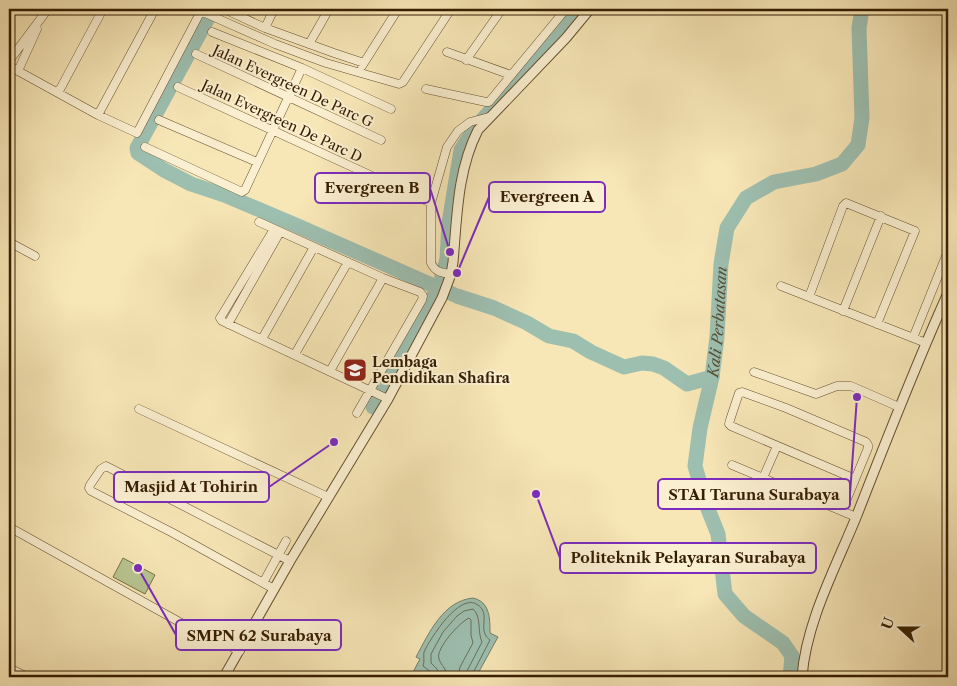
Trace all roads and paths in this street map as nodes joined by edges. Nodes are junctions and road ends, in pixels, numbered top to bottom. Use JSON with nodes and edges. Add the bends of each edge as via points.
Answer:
{"nodes":[{"id":1,"x":48,"y":9,"type":"edge"},
{"id":2,"x":103,"y":9,"type":"edge"},
{"id":3,"x":155,"y":9,"type":"edge"},
{"id":4,"x":224,"y":9,"type":"edge"},
{"id":5,"x":274,"y":9,"type":"edge"},
{"id":6,"x":329,"y":9,"type":"edge"},
{"id":7,"x":398,"y":9,"type":"edge"},
{"id":8,"x":451,"y":9,"type":"edge"},
{"id":9,"x":502,"y":9,"type":"edge"},
{"id":10,"x":566,"y":9,"type":"edge"},
{"id":11,"x":590,"y":9,"type":"edge"},
{"id":12,"x":201,"y":10,"type":"edge"},
{"id":13,"x":42,"y":17,"type":"junction"},
{"id":14,"x":217,"y":18,"type":"junction"},
{"id":15,"x":265,"y":28,"type":"junction"},
{"id":16,"x":212,"y":32,"type":"dead end"},
{"id":17,"x":309,"y":44,"type":"junction"},
{"id":18,"x":447,"y":52,"type":"dead end"},
{"id":19,"x":196,"y":54,"type":"dead end"},
{"id":20,"x":466,"y":60,"type":"junction"},
{"id":21,"x":9,"y":61,"type":"edge"},
{"id":22,"x":364,"y":63,"type":"junction"},
{"id":23,"x":9,"y":66,"type":"edge"},
{"id":24,"x":302,"y":68,"type":"junction"},
{"id":25,"x":18,"y":71,"type":"junction"},
{"id":26,"x":359,"y":72,"type":"junction"},
{"id":27,"x":511,"y":75,"type":"junction"},
{"id":28,"x":178,"y":87,"type":"dead end"},
{"id":29,"x":426,"y":89,"type":"dead end"},
{"id":30,"x":58,"y":92,"type":"junction"},
{"id":31,"x":288,"y":97,"type":"junction"},
{"id":32,"x":392,"y":109,"type":"dead end"},
{"id":33,"x":98,"y":115,"type":"junction"},
{"id":34,"x":487,"y":118,"type":"junction"},
{"id":35,"x":160,"y":120,"type":"dead end"},
{"id":36,"x":272,"y":131,"type":"junction"},
{"id":37,"x":381,"y":140,"type":"dead end"},
{"id":38,"x":144,"y":148,"type":"dead end"},
{"id":39,"x":257,"y":162,"type":"junction"},
{"id":40,"x":431,"y":203,"type":"junction"},
{"id":41,"x":881,"y":216,"type":"junction"},
{"id":42,"x":259,"y":222,"type":"dead end"},
{"id":43,"x":277,"y":231,"type":"junction"},
{"id":44,"x":9,"y":242,"type":"edge"},
{"id":45,"x":314,"y":247,"type":"junction"},
{"id":46,"x":948,"y":251,"type":"edge"},
{"id":47,"x":35,"y":256,"type":"dead end"},
{"id":48,"x":348,"y":262,"type":"junction"},
{"id":49,"x":445,"y":273,"type":"junction"},
{"id":50,"x":383,"y":278,"type":"junction"},
{"id":51,"x":781,"y":286,"type":"dead end"},
{"id":52,"x":948,"y":293,"type":"edge"},
{"id":53,"x":809,"y":297,"type":"junction"},
{"id":54,"x":842,"y":311,"type":"junction"},
{"id":55,"x":877,"y":324,"type":"junction"},
{"id":56,"x":913,"y":338,"type":"junction"},
{"id":57,"x":262,"y":339,"type":"junction"},
{"id":58,"x":926,"y":343,"type":"junction"},
{"id":59,"x":295,"y":354,"type":"junction"},
{"id":60,"x":330,"y":371,"type":"junction"},
{"id":61,"x":754,"y":372,"type":"dead end"},
{"id":62,"x":370,"y":391,"type":"junction"},
{"id":63,"x":386,"y":398,"type":"junction"},
{"id":64,"x":899,"y":407,"type":"junction"},
{"id":65,"x":139,"y":409,"type":"dead end"},
{"id":66,"x":357,"y":412,"type":"dead end"},
{"id":67,"x":777,"y":446,"type":"junction"},
{"id":68,"x":732,"y":465,"type":"dead end"},
{"id":69,"x":764,"y":478,"type":"junction"},
{"id":70,"x":855,"y":479,"type":"junction"},
{"id":71,"x":328,"y":497,"type":"junction"},
{"id":72,"x":842,"y":511,"type":"junction"},
{"id":73,"x":856,"y":516,"type":"junction"},
{"id":74,"x":9,"y":527,"type":"edge"},
{"id":75,"x":286,"y":541,"type":"dead end"},
{"id":76,"x":278,"y":555,"type":"junction"},
{"id":77,"x":290,"y":561,"type":"junction"},
{"id":78,"x":264,"y":583,"type":"junction"},
{"id":79,"x":274,"y":589,"type":"junction"},
{"id":80,"x":240,"y":651,"type":"junction"},
{"id":81,"x":9,"y":668,"type":"edge"},
{"id":82,"x":28,"y":677,"type":"edge"},
{"id":83,"x":224,"y":677,"type":"edge"},
{"id":84,"x":802,"y":677,"type":"edge"}],
"edges":[{"from":1,"to":13,"type":"street"},
{"from":2,"to":30,"type":"street"},
{"from":3,"to":33,"type":"street"},
{"from":4,"to":14,"type":"street"},
{"from":4,"to":15,"type":"street"},
{"from":5,"to":15,"type":"street"},
{"from":6,"to":17,"type":"street"},
{"from":7,"to":22,"type":"street"},
{"from":8,"to":26,"type":"street","via":[[403,82],[399,84]]},
{"from":9,"to":20,"type":"street"},
{"from":10,"to":27,"type":"street"},
{"from":11,"to":34,"type":"street"},
{"from":12,"to":14,"type":"street"},
{"from":12,"to":33,"type":"street","via":[[138,132],[136,134]]},
{"from":13,"to":21,"type":"street"},
{"from":13,"to":25,"type":"street"},
{"from":14,"to":26,"type":"street","via":[[275,44]]},
{"from":15,"to":17,"type":"street"},
{"from":16,"to":24,"type":"street"},
{"from":17,"to":22,"type":"street"},
{"from":18,"to":20,"type":"street"},
{"from":19,"to":31,"type":"street","name":"Jalan Evergreen De Parc G"},
{"from":20,"to":27,"type":"street"},
{"from":22,"to":26,"type":"street"},
{"from":23,"to":25,"type":"street"},
{"from":24,"to":31,"type":"street"},
{"from":24,"to":32,"type":"street"},
{"from":25,"to":30,"type":"street"},
{"from":27,"to":29,"type":"street","via":[[486,102]]},
{"from":28,"to":36,"type":"street","name":"Jalan Evergreen De Parc D"},
{"from":30,"to":33,"type":"street"},
{"from":31,"to":36,"type":"street"},
{"from":31,"to":37,"type":"street","name":"Jalan Evergreen De Parc G"},
{"from":34,"to":40,"type":"street","via":[[470,122],[458,131],[447,147]]},
{"from":34,"to":49,"type":"street","via":[[470,146],[464,165]]},
{"from":35,"to":39,"type":"street"},
{"from":36,"to":39,"type":"street"},
{"from":36,"to":40,"type":"street","name":"Jalan Evergreen De Parc D"},
{"from":38,"to":39,"type":"street","via":[[242,192]]},
{"from":40,"to":49,"type":"street","via":[[431,262],[433,268]]},
{"from":41,"to":53,"type":"street","via":[[846,203],[843,206]]},
{"from":41,"to":54,"type":"street"},
{"from":41,"to":55,"type":"street","via":[[915,231]]},
{"from":42,"to":43,"type":"street"},
{"from":43,"to":45,"type":"street"},
{"from":43,"to":57,"type":"street","via":[[225,322]]},
{"from":44,"to":47,"type":"street"},
{"from":45,"to":48,"type":"street"},
{"from":45,"to":57,"type":"street"},
{"from":46,"to":56,"type":"street"},
{"from":48,"to":50,"type":"street"},
{"from":48,"to":59,"type":"street"},
{"from":49,"to":63,"type":"street","via":[[444,293]]},
{"from":50,"to":60,"type":"street"},
{"from":50,"to":62,"type":"street","via":[[423,296]]},
{"from":51,"to":53,"type":"street"},
{"from":52,"to":58,"type":"street"},
{"from":53,"to":54,"type":"street"},
{"from":54,"to":55,"type":"street"},
{"from":55,"to":56,"type":"street"},
{"from":56,"to":58,"type":"street"},
{"from":57,"to":59,"type":"street"},
{"from":58,"to":64,"type":"street"},
{"from":59,"to":60,"type":"street"},
{"from":60,"to":62,"type":"street"},
{"from":61,"to":64,"type":"street","via":[[816,394],[837,386],[851,386]]},
{"from":62,"to":63,"type":"street"},
{"from":62,"to":66,"type":"street"},
{"from":63,"to":71,"type":"street"},
{"from":64,"to":73,"type":"street"},
{"from":65,"to":71,"type":"street"},
{"from":67,"to":69,"type":"street"},
{"from":67,"to":70,"type":"street"},
{"from":67,"to":70,"type":"street","via":[[729,424],[740,392],[866,442],[868,448]]},
{"from":68,"to":69,"type":"street"},
{"from":69,"to":72,"type":"street"},
{"from":70,"to":72,"type":"street"},
{"from":71,"to":77,"type":"street"},
{"from":72,"to":73,"type":"street"},
{"from":73,"to":84,"type":"street","via":[[812,627]]},
{"from":74,"to":80,"type":"street","via":[[192,629]]},
{"from":75,"to":76,"type":"street"},
{"from":76,"to":77,"type":"street"},
{"from":76,"to":78,"type":"street"},
{"from":76,"to":78,"type":"street","via":[[106,466],[90,485],[91,491]]},
{"from":77,"to":79,"type":"street"},
{"from":78,"to":79,"type":"street"},
{"from":79,"to":80,"type":"street"},
{"from":80,"to":83,"type":"street"},
{"from":81,"to":82,"type":"street"}]}
